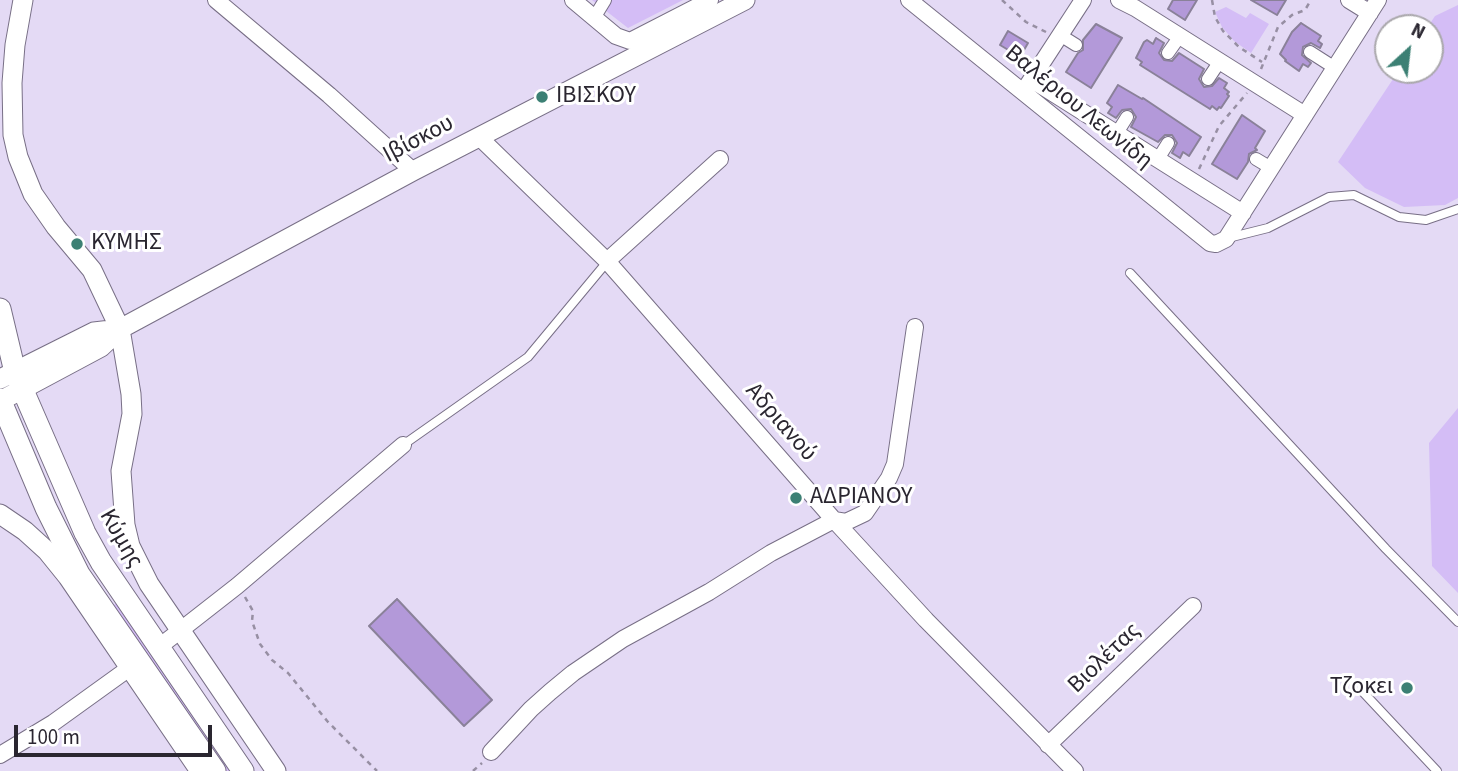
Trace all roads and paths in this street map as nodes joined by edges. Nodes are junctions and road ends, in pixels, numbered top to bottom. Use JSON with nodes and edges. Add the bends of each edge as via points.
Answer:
{"nodes":[{"id":1,"x":23,"y":0,"type":"edge"},
{"id":2,"x":216,"y":0,"type":"edge"},
{"id":3,"x":573,"y":0,"type":"edge"},
{"id":4,"x":605,"y":0,"type":"edge"},
{"id":5,"x":710,"y":0,"type":"edge"},
{"id":6,"x":745,"y":0,"type":"edge"},
{"id":7,"x":1002,"y":0,"type":"edge"},
{"id":8,"x":1083,"y":0,"type":"edge"},
{"id":9,"x":1119,"y":0,"type":"edge"},
{"id":10,"x":1212,"y":0,"type":"edge"},
{"id":11,"x":1349,"y":0,"type":"edge"},
{"id":12,"x":918,"y":3,"type":"edge"},
{"id":13,"x":1374,"y":7,"type":"edge"},
{"id":14,"x":594,"y":18,"type":"junction"},
{"id":15,"x":1059,"y":36,"type":"junction"},
{"id":16,"x":1180,"y":36,"type":"junction"},
{"id":17,"x":1076,"y":45,"type":"dead end"},
{"id":18,"x":1310,"y":52,"type":"dead end"},
{"id":19,"x":1168,"y":53,"type":"dead end"},
{"id":20,"x":1220,"y":61,"type":"junction"},
{"id":21,"x":1263,"y":63,"type":"dead end"},
{"id":22,"x":1335,"y":68,"type":"junction"},
{"id":23,"x":1208,"y":79,"type":"dead end"},
{"id":24,"x":1027,"y":86,"type":"junction"},
{"id":25,"x":1305,"y":115,"type":"junction"},
{"id":26,"x":1127,"y":117,"type":"dead end"},
{"id":27,"x":1117,"y":133,"type":"junction"},
{"id":28,"x":479,"y":136,"type":"junction"},
{"id":29,"x":1168,"y":143,"type":"dead end"},
{"id":30,"x":720,"y":159,"type":"dead end"},
{"id":31,"x":1158,"y":159,"type":"junction"},
{"id":32,"x":1256,"y":159,"type":"dead end"},
{"id":33,"x":1271,"y":168,"type":"junction"},
{"id":34,"x":413,"y":171,"type":"junction"},
{"id":35,"x":1458,"y":209,"type":"edge"},
{"id":36,"x":1243,"y":213,"type":"junction"},
{"id":37,"x":1224,"y":241,"type":"junction"},
{"id":38,"x":607,"y":261,"type":"junction"},
{"id":39,"x":1130,"y":273,"type":"dead end"},
{"id":40,"x":0,"y":309,"type":"edge"},
{"id":41,"x":915,"y":327,"type":"dead end"},
{"id":42,"x":120,"y":329,"type":"junction"},
{"id":43,"x":12,"y":380,"type":"edge"},
{"id":44,"x":0,"y":400,"type":"edge"},
{"id":45,"x":403,"y":445,"type":"joint"},
{"id":46,"x":0,"y":514,"type":"edge"},
{"id":47,"x":834,"y":520,"type":"junction"},
{"id":48,"x":237,"y":586,"type":"junction"},
{"id":49,"x":1193,"y":606,"type":"dead end"},
{"id":50,"x":1458,"y":622,"type":"edge"},
{"id":51,"x":179,"y":631,"type":"junction"},
{"id":52,"x":159,"y":647,"type":"junction"},
{"id":53,"x":128,"y":669,"type":"junction"},
{"id":54,"x":1362,"y":691,"type":"dead end"},
{"id":55,"x":1048,"y":745,"type":"junction"},
{"id":56,"x":491,"y":752,"type":"dead end"},
{"id":57,"x":0,"y":755,"type":"edge"},
{"id":58,"x":200,"y":771,"type":"edge"},
{"id":59,"x":215,"y":771,"type":"edge"},
{"id":60,"x":243,"y":771,"type":"edge"},
{"id":61,"x":276,"y":771,"type":"edge"},
{"id":62,"x":377,"y":771,"type":"edge"},
{"id":63,"x":1075,"y":771,"type":"edge"},
{"id":64,"x":1437,"y":771,"type":"edge"}],
"edges":[{"from":1,"to":42,"type":"street","via":[[12,94],[18,157],[33,194],[92,270]]},
{"from":2,"to":34,"type":"street"},
{"from":3,"to":14,"type":"street"},
{"from":4,"to":14,"type":"street"},
{"from":5,"to":14,"type":"street","via":[[630,40],[615,36]]},
{"from":6,"to":28,"type":"street","name":"Ιβίσκου"},
{"from":7,"to":15,"type":"path","via":[[1027,22]]},
{"from":8,"to":15,"type":"street"},
{"from":9,"to":16,"type":"street"},
{"from":10,"to":21,"type":"path","via":[[1223,31]]},
{"from":11,"to":13,"type":"street"},
{"from":12,"to":24,"type":"street","name":"Βαλέριου Λεωνίδη"},
{"from":13,"to":22,"type":"street"},
{"from":15,"to":17,"type":"street"},
{"from":15,"to":24,"type":"street"},
{"from":16,"to":19,"type":"street"},
{"from":16,"to":20,"type":"street"},
{"from":18,"to":22,"type":"street"},
{"from":20,"to":23,"type":"street"},
{"from":20,"to":25,"type":"street"},
{"from":22,"to":25,"type":"street"},
{"from":24,"to":27,"type":"street"},
{"from":24,"to":37,"type":"street","name":"Βαλέριου Λεωνίδη","via":[[1210,243]]},
{"from":25,"to":33,"type":"street"},
{"from":26,"to":27,"type":"street"},
{"from":27,"to":31,"type":"street"},
{"from":28,"to":34,"type":"street","name":"Ιβίσκου"},
{"from":28,"to":38,"type":"street","name":"Αδριανού"},
{"from":29,"to":31,"type":"street"},
{"from":30,"to":38,"type":"street"},
{"from":31,"to":36,"type":"street"},
{"from":32,"to":33,"type":"street"},
{"from":33,"to":36,"type":"street"},
{"from":34,"to":42,"type":"street","name":"Ιβίσκου"},
{"from":35,"to":37,"type":"lane","via":[[1426,220],[1399,217],[1354,195],[1329,197],[1268,228]]},
{"from":36,"to":37,"type":"street"},
{"from":38,"to":45,"type":"lane","via":[[528,357]]},
{"from":38,"to":47,"type":"street","name":"Αδριανού"},
{"from":39,"to":50,"type":"lane"},
{"from":40,"to":43,"type":"main road","name":"Κύμης"},
{"from":41,"to":47,"type":"street","via":[[899,441],[889,478],[865,513],[846,522]]},
{"from":42,"to":43,"type":"street","name":"Ιβίσκου","via":[[94,332]]},
{"from":42,"to":51,"type":"street","via":[[132,414],[121,471],[125,525],[139,567]]},
{"from":43,"to":44,"type":"street","name":"Ιβίσκου"},
{"from":43,"to":52,"type":"main road","name":"Κύμης","via":[[85,533]]},
{"from":44,"to":59,"type":"main road","via":[[79,574]]},
{"from":45,"to":48,"type":"street"},
{"from":46,"to":53,"type":"street","via":[[47,551]]},
{"from":47,"to":55,"type":"street","name":"Αδριανού"},
{"from":47,"to":56,"type":"street","via":[[624,639],[573,673]]},
{"from":48,"to":51,"type":"street"},
{"from":48,"to":62,"type":"path","via":[[250,603],[260,644],[272,660]]},
{"from":49,"to":55,"type":"street","name":"Βιολέτας"},
{"from":51,"to":52,"type":"street"},
{"from":51,"to":61,"type":"street"},
{"from":52,"to":60,"type":"main road","name":"Κύμης"},
{"from":53,"to":57,"type":"street"},
{"from":53,"to":58,"type":"street"},
{"from":54,"to":64,"type":"lane"},
{"from":55,"to":63,"type":"street","name":"Αδριανού"}]}
